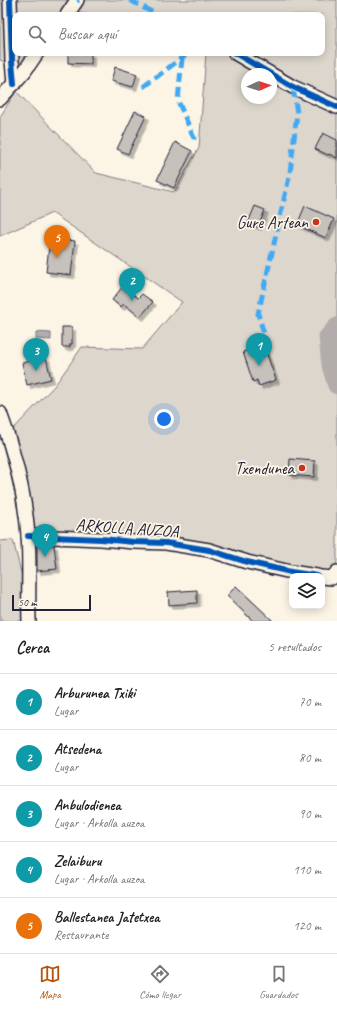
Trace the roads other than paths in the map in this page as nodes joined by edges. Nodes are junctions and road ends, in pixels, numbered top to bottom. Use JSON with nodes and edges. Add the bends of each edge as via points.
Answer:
{"nodes":[{"id":1,"x":10,"y":0,"type":"edge"},
{"id":2,"x":77,"y":0,"type":"edge"},
{"id":3,"x":69,"y":12,"type":"edge"},
{"id":4,"x":35,"y":56,"type":"edge"},
{"id":5,"x":240,"y":56,"type":"edge"},
{"id":6,"x":14,"y":84,"type":"junction"},
{"id":7,"x":0,"y":99,"type":"edge"},
{"id":8,"x":337,"y":107,"type":"edge"},
{"id":9,"x":0,"y":413,"type":"edge"},
{"id":10,"x":28,"y":536,"type":"junction"},
{"id":11,"x":298,"y":573,"type":"edge"},
{"id":12,"x":28,"y":621,"type":"edge"}],
"edges":[{"from":1,"to":6,"type":"street"},
{"from":2,"to":3,"type":"street"},
{"from":4,"to":6,"type":"street"},
{"from":5,"to":8,"type":"street","via":[[293,87]]},
{"from":6,"to":7,"type":"street"},
{"from":9,"to":10,"type":"street","via":[[23,494]]},
{"from":10,"to":11,"type":"street","name":"ARKOLLA AUZOA","via":[[166,543],[210,550],[247,562]]},
{"from":10,"to":12,"type":"street"}]}
